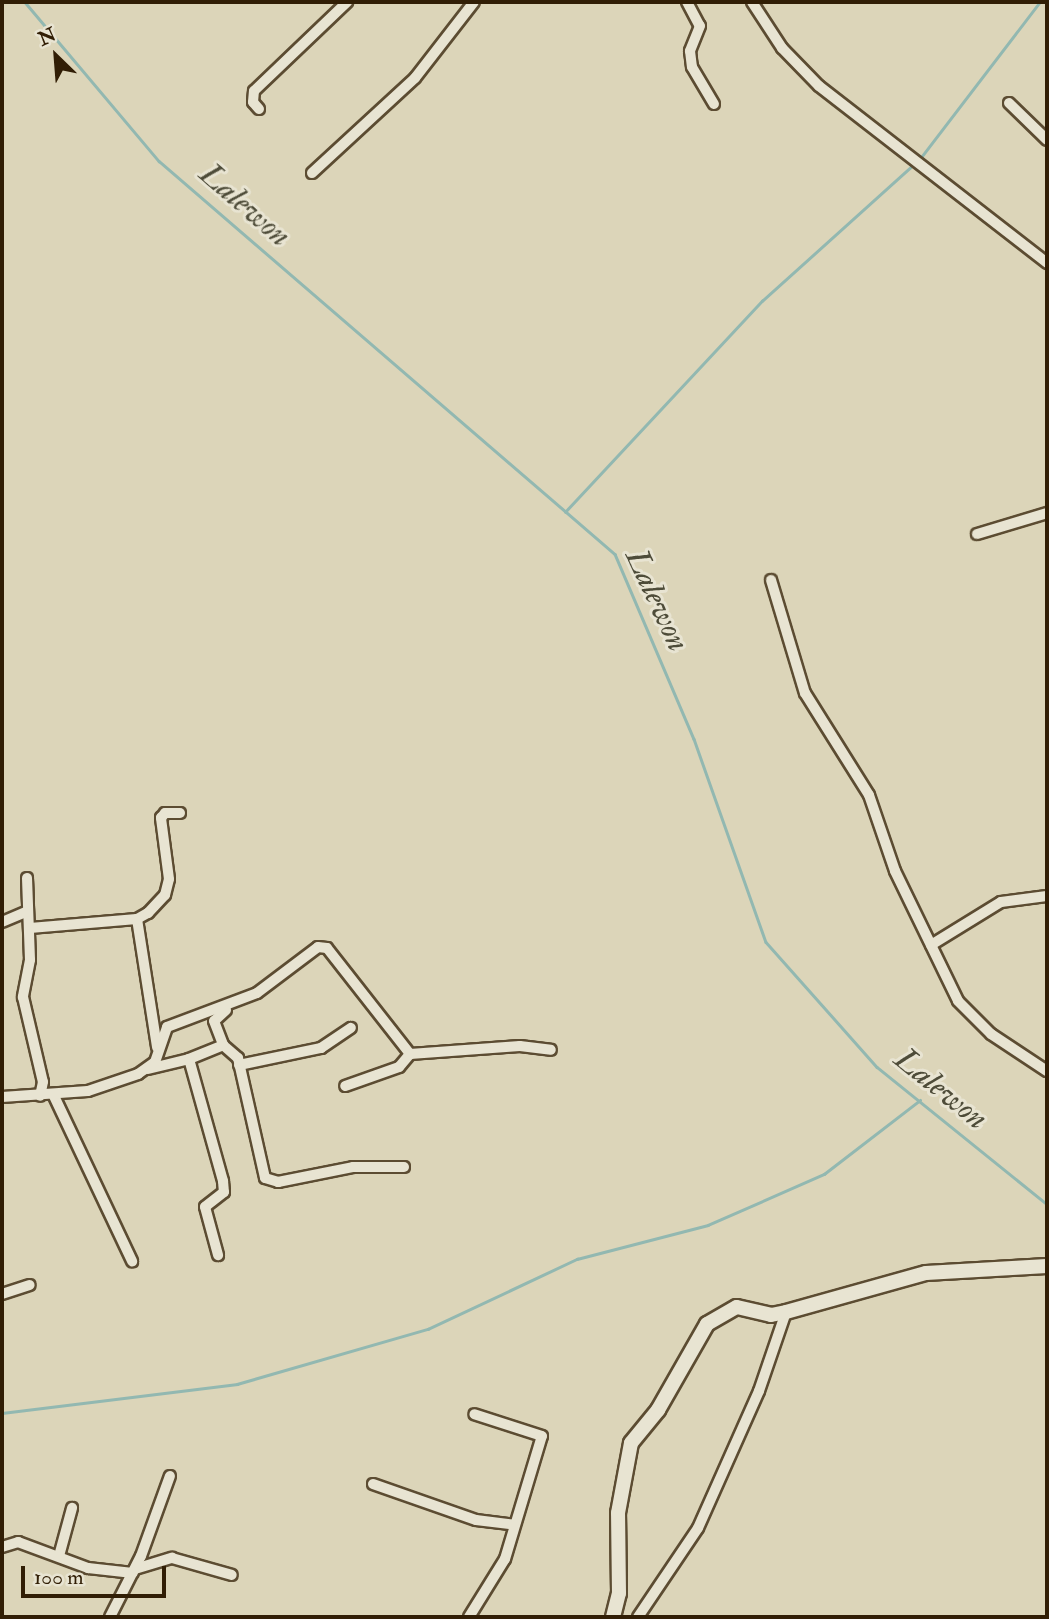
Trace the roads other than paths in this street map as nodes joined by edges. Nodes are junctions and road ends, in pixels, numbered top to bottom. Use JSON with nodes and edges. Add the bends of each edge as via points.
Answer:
{"nodes":[{"id":1,"x":346,"y":2,"type":"edge"},
{"id":2,"x":474,"y":2,"type":"edge"},
{"id":3,"x":687,"y":2,"type":"edge"},
{"id":4,"x":752,"y":2,"type":"edge"},
{"id":5,"x":1009,"y":103,"type":"dead end"},
{"id":6,"x":714,"y":104,"type":"dead end"},
{"id":7,"x":259,"y":109,"type":"dead end"},
{"id":8,"x":1047,"y":140,"type":"edge"},
{"id":9,"x":312,"y":173,"type":"dead end"},
{"id":10,"x":1047,"y":263,"type":"edge"},
{"id":11,"x":1047,"y":513,"type":"edge"},
{"id":12,"x":977,"y":534,"type":"dead end"},
{"id":13,"x":771,"y":580,"type":"dead end"},
{"id":14,"x":180,"y":813,"type":"dead end"},
{"id":15,"x":27,"y":878,"type":"dead end"},
{"id":16,"x":1047,"y":896,"type":"edge"},
{"id":17,"x":28,"y":911,"type":"junction"},
{"id":18,"x":136,"y":919,"type":"junction"},
{"id":19,"x":2,"y":922,"type":"edge"},
{"id":20,"x":30,"y":928,"type":"junction"},
{"id":21,"x":931,"y":945,"type":"junction"},
{"id":22,"x":231,"y":1006,"type":"junction"},
{"id":23,"x":351,"y":1028,"type":"dead end"},
{"id":24,"x":223,"y":1045,"type":"junction"},
{"id":25,"x":551,"y":1051,"type":"dead end"},
{"id":26,"x":410,"y":1054,"type":"junction"},
{"id":27,"x":158,"y":1055,"type":"junction"},
{"id":28,"x":189,"y":1059,"type":"junction"},
{"id":29,"x":239,"y":1065,"type":"junction"},
{"id":30,"x":147,"y":1069,"type":"junction"},
{"id":31,"x":1047,"y":1071,"type":"edge"},
{"id":32,"x":345,"y":1086,"type":"dead end"},
{"id":33,"x":40,"y":1096,"type":"junction"},
{"id":34,"x":54,"y":1096,"type":"junction"},
{"id":35,"x":2,"y":1097,"type":"edge"},
{"id":36,"x":404,"y":1167,"type":"dead end"},
{"id":37,"x":218,"y":1255,"type":"dead end"},
{"id":38,"x":132,"y":1261,"type":"dead end"},
{"id":39,"x":1047,"y":1266,"type":"edge"},
{"id":40,"x":30,"y":1285,"type":"dead end"},
{"id":41,"x":2,"y":1294,"type":"edge"},
{"id":42,"x":786,"y":1312,"type":"junction"},
{"id":43,"x":474,"y":1414,"type":"dead end"},
{"id":44,"x":170,"y":1476,"type":"dead end"},
{"id":45,"x":373,"y":1484,"type":"dead end"},
{"id":46,"x":72,"y":1508,"type":"dead end"},
{"id":47,"x":514,"y":1525,"type":"junction"},
{"id":48,"x":2,"y":1547,"type":"edge"},
{"id":49,"x":60,"y":1556,"type":"junction"},
{"id":50,"x":134,"y":1571,"type":"junction"},
{"id":51,"x":232,"y":1575,"type":"dead end"},
{"id":52,"x":110,"y":1617,"type":"edge"},
{"id":53,"x":469,"y":1617,"type":"edge"},
{"id":54,"x":613,"y":1617,"type":"edge"},
{"id":55,"x":638,"y":1617,"type":"edge"}],
"edges":[{"from":1,"to":7,"type":"street","via":[[254,91],[253,102]]},
{"from":2,"to":9,"type":"street","via":[[415,78]]},
{"from":3,"to":6,"type":"street","via":[[700,26],[690,51],[692,67]]},
{"from":4,"to":10,"type":"street","via":[[782,48],[819,86]]},
{"from":5,"to":8,"type":"street"},
{"from":11,"to":12,"type":"street"},
{"from":13,"to":21,"type":"street","via":[[806,693],[869,795],[895,871]]},
{"from":14,"to":18,"type":"street","via":[[165,813],[160,818],[169,879],[165,895]]},
{"from":15,"to":17,"type":"street"},
{"from":16,"to":21,"type":"street","via":[[1001,902]]},
{"from":17,"to":19,"type":"street"},
{"from":17,"to":20,"type":"street"},
{"from":18,"to":20,"type":"street"},
{"from":18,"to":27,"type":"street"},
{"from":20,"to":33,"type":"street","via":[[23,997],[43,1082]]},
{"from":21,"to":31,"type":"street","via":[[965,1011]]},
{"from":22,"to":24,"type":"street","via":[[214,1021]]},
{"from":22,"to":26,"type":"street","via":[[275,984],[318,947],[324,947]]},
{"from":22,"to":27,"type":"street","via":[[167,1027]]},
{"from":23,"to":29,"type":"street","via":[[321,1048]]},
{"from":24,"to":28,"type":"street"},
{"from":24,"to":29,"type":"street"},
{"from":25,"to":26,"type":"street","via":[[520,1046]]},
{"from":26,"to":32,"type":"street","via":[[399,1067]]},
{"from":27,"to":30,"type":"street"},
{"from":28,"to":30,"type":"street"},
{"from":28,"to":37,"type":"street","via":[[223,1181],[224,1192],[205,1207]]},
{"from":29,"to":36,"type":"street","via":[[265,1178],[278,1182],[353,1167]]},
{"from":30,"to":34,"type":"street","via":[[115,1084]]},
{"from":33,"to":34,"type":"street"},
{"from":33,"to":35,"type":"street"},
{"from":34,"to":38,"type":"street"},
{"from":39,"to":42,"type":"street","via":[[926,1273]]},
{"from":40,"to":41,"type":"street"},
{"from":42,"to":54,"type":"street","via":[[771,1315],[737,1307],[707,1324],[658,1410],[631,1443],[618,1513],[619,1593]]},
{"from":42,"to":55,"type":"street","via":[[759,1391],[698,1528]]},
{"from":43,"to":47,"type":"street","via":[[542,1436]]},
{"from":44,"to":50,"type":"street"},
{"from":45,"to":47,"type":"street","via":[[476,1520]]},
{"from":46,"to":49,"type":"street"},
{"from":47,"to":53,"type":"street","via":[[505,1559]]},
{"from":48,"to":49,"type":"street","via":[[18,1542]]},
{"from":49,"to":50,"type":"street","via":[[88,1568]]},
{"from":50,"to":51,"type":"street","via":[[172,1558]]},
{"from":50,"to":52,"type":"street"}]}
